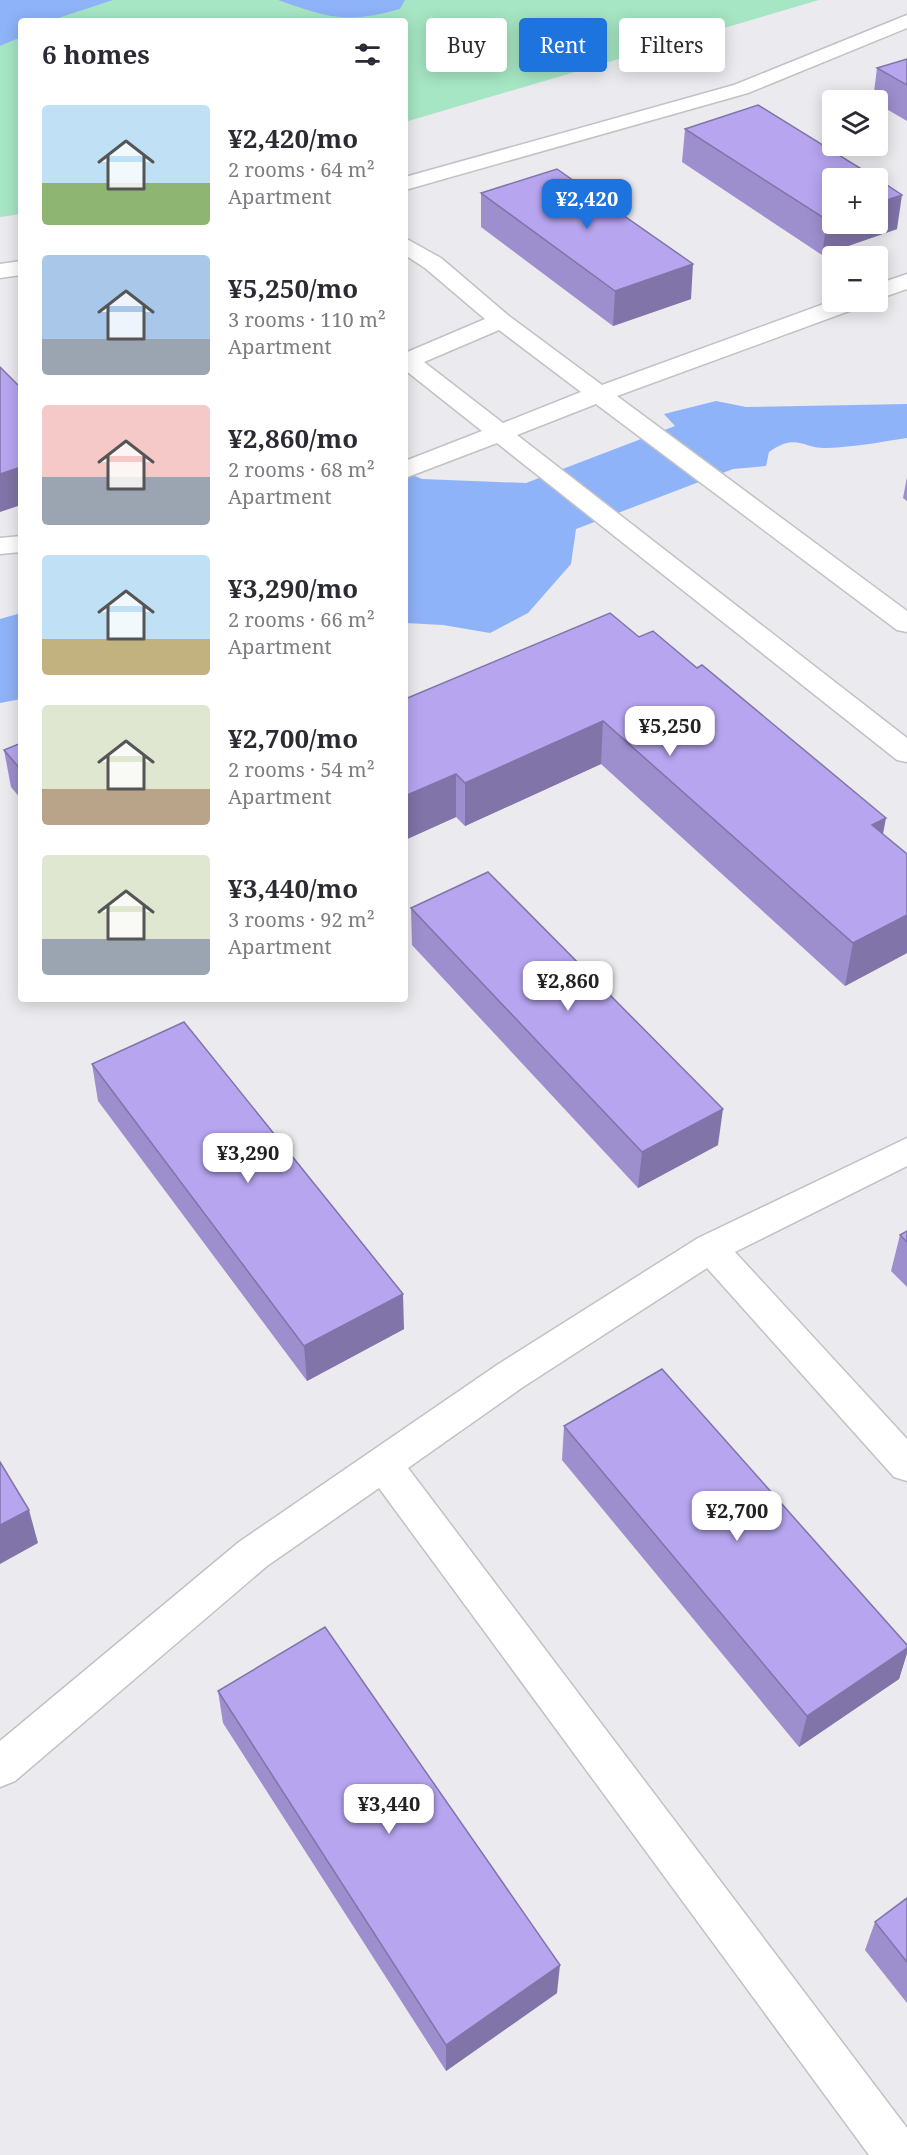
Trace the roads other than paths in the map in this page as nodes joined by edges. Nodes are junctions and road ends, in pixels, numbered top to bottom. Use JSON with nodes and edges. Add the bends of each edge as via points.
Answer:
{"nodes":[{"id":1,"x":907,"y":21,"type":"edge"},
{"id":2,"x":408,"y":183,"type":"edge"},
{"id":3,"x":408,"y":247,"type":"edge"},
{"id":4,"x":18,"y":268,"type":"edge"},
{"id":5,"x":0,"y":271,"type":"edge"},
{"id":6,"x":907,"y":281,"type":"edge"},
{"id":7,"x":888,"y":288,"type":"edge"},
{"id":8,"x":827,"y":312,"type":"edge"},
{"id":9,"x":501,"y":321,"type":"junction"},
{"id":10,"x":408,"y":360,"type":"edge"},
{"id":11,"x":408,"y":363,"type":"edge"},
{"id":12,"x":607,"y":400,"type":"junction"},
{"id":13,"x":511,"y":441,"type":"junction"},
{"id":14,"x":409,"y":469,"type":"edge"},
{"id":15,"x":18,"y":544,"type":"edge"},
{"id":16,"x":0,"y":546,"type":"edge"},
{"id":17,"x":907,"y":624,"type":"edge"},
{"id":18,"x":907,"y":753,"type":"edge"},
{"id":19,"x":907,"y":1151,"type":"edge"},
{"id":20,"x":710,"y":1248,"type":"junction"},
{"id":21,"x":383,"y":1464,"type":"junction"},
{"id":22,"x":907,"y":1465,"type":"edge"},
{"id":23,"x":0,"y":1767,"type":"edge"},
{"id":24,"x":898,"y":2155,"type":"edge"}],
"edges":[{"from":1,"to":2,"type":"street","via":[[741,89]]},
{"from":3,"to":9,"type":"street","via":[[433,263]]},
{"from":4,"to":5,"type":"street"},
{"from":6,"to":7,"type":"street"},
{"from":8,"to":12,"type":"street"},
{"from":9,"to":10,"type":"street"},
{"from":9,"to":12,"type":"street"},
{"from":11,"to":13,"type":"street"},
{"from":12,"to":13,"type":"street"},
{"from":12,"to":17,"type":"street"},
{"from":13,"to":14,"type":"street"},
{"from":13,"to":18,"type":"street"},
{"from":15,"to":16,"type":"street"},
{"from":19,"to":20,"type":"street"},
{"from":20,"to":21,"type":"street","via":[[510,1376]]},
{"from":20,"to":22,"type":"street"},
{"from":21,"to":23,"type":"street","via":[[253,1554]]},
{"from":21,"to":24,"type":"street"}]}
